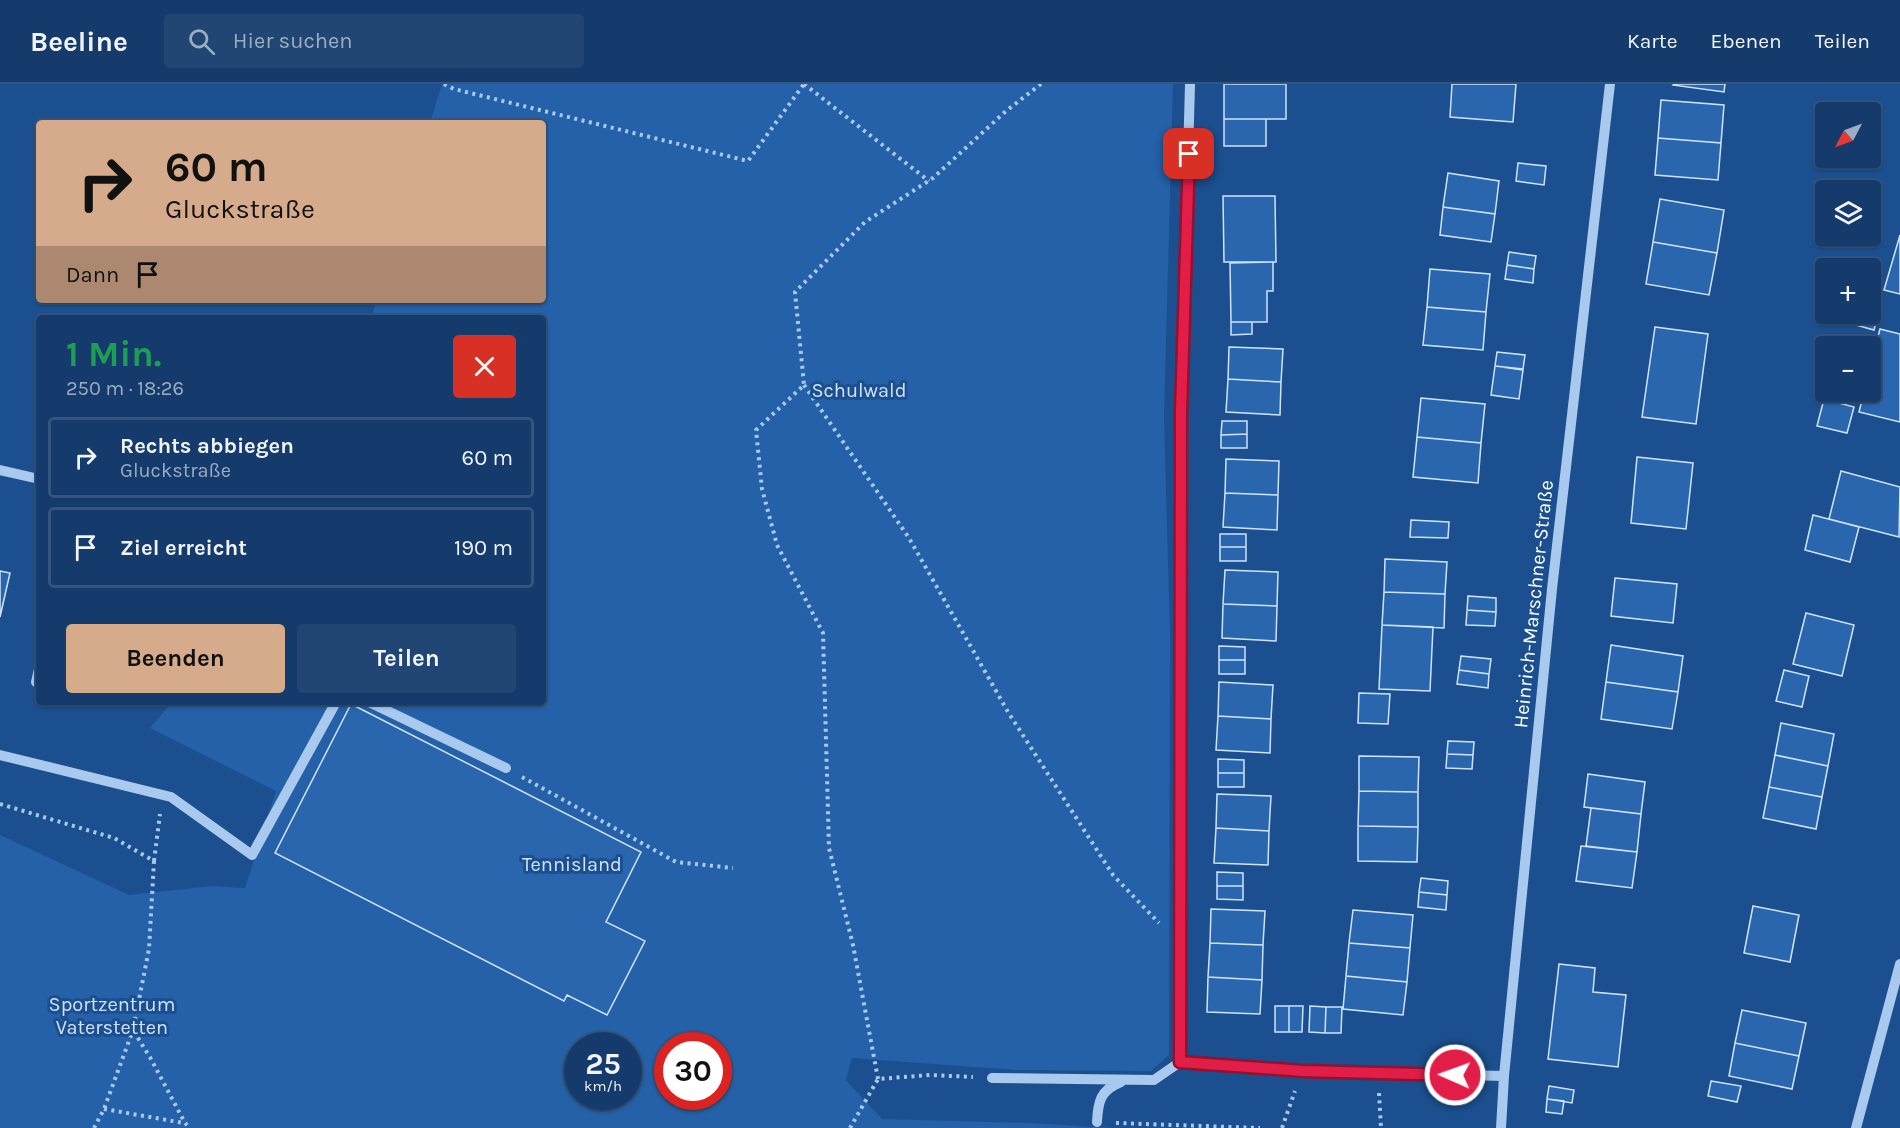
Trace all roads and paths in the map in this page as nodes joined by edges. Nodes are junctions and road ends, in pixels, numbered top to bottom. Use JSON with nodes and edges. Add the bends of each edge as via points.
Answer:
{"nodes":[{"id":1,"x":444,"y":84,"type":"edge"},
{"id":2,"x":804,"y":84,"type":"edge"},
{"id":3,"x":1041,"y":84,"type":"edge"},
{"id":4,"x":1190,"y":84,"type":"edge"},
{"id":5,"x":1610,"y":84,"type":"edge"},
{"id":6,"x":929,"y":181,"type":"junction"},
{"id":7,"x":804,"y":385,"type":"junction"},
{"id":8,"x":0,"y":470,"type":"edge"},
{"id":9,"x":36,"y":478,"type":"edge"},
{"id":10,"x":334,"y":705,"type":"edge"},
{"id":11,"x":375,"y":705,"type":"edge"},
{"id":12,"x":0,"y":754,"type":"edge"},
{"id":13,"x":506,"y":768,"type":"joint"},
{"id":14,"x":163,"y":796,"type":"junction"},
{"id":15,"x":0,"y":804,"type":"edge"},
{"id":16,"x":154,"y":861,"type":"junction"},
{"id":17,"x":733,"y":868,"type":"dead end"},
{"id":18,"x":1180,"y":946,"type":"junction"},
{"id":19,"x":1900,"y":964,"type":"edge"},
{"id":20,"x":133,"y":1030,"type":"junction"},
{"id":21,"x":1180,"y":1062,"type":"junction"},
{"id":22,"x":1303,"y":1071,"type":"junction"},
{"id":23,"x":1503,"y":1076,"type":"junction"},
{"id":24,"x":992,"y":1078,"type":"joint"},
{"id":25,"x":878,"y":1079,"type":"junction"},
{"id":26,"x":1127,"y":1080,"type":"junction"},
{"id":27,"x":1379,"y":1092,"type":"dead end"},
{"id":28,"x":104,"y":1109,"type":"junction"},
{"id":29,"x":1097,"y":1122,"type":"joint"},
{"id":30,"x":185,"y":1123,"type":"junction"},
{"id":31,"x":94,"y":1128,"type":"edge"},
{"id":32,"x":190,"y":1128,"type":"edge"},
{"id":33,"x":850,"y":1128,"type":"edge"},
{"id":34,"x":1260,"y":1128,"type":"edge"},
{"id":35,"x":1282,"y":1128,"type":"edge"},
{"id":36,"x":1381,"y":1128,"type":"edge"},
{"id":37,"x":1501,"y":1128,"type":"edge"},
{"id":38,"x":1856,"y":1128,"type":"edge"}],
"edges":[{"from":1,"to":2,"type":"path","via":[[748,161]]},
{"from":2,"to":6,"type":"path"},
{"from":3,"to":6,"type":"path"},
{"from":4,"to":18,"type":"street","via":[[1181,412]]},
{"from":5,"to":23,"type":"street","name":"Heinrich-Marschner-Straße","via":[[1552,589]]},
{"from":6,"to":7,"type":"path","via":[[865,222],[795,292]]},
{"from":7,"to":18,"type":"path","via":[[909,538],[1008,712],[1113,875]]},
{"from":7,"to":25,"type":"path","via":[[756,429],[762,489],[777,545],[823,633],[829,848],[853,945]]},
{"from":8,"to":9,"type":"street"},
{"from":10,"to":14,"type":"street","via":[[252,855],[171,797]]},
{"from":11,"to":13,"type":"street"},
{"from":12,"to":14,"type":"street"},
{"from":13,"to":17,"type":"path","via":[[676,862]]},
{"from":14,"to":16,"type":"path"},
{"from":15,"to":16,"type":"path","via":[[114,838]]},
{"from":16,"to":20,"type":"path","via":[[149,950]]},
{"from":18,"to":21,"type":"street"},
{"from":19,"to":38,"type":"street"},
{"from":20,"to":28,"type":"path"},
{"from":20,"to":30,"type":"path"},
{"from":21,"to":22,"type":"street"},
{"from":21,"to":26,"type":"street","via":[[1154,1080]]},
{"from":22,"to":23,"type":"street"},
{"from":22,"to":35,"type":"path"},
{"from":23,"to":37,"type":"street","name":"Heinrich-Marschner-Straße"},
{"from":24,"to":25,"type":"path"},
{"from":24,"to":26,"type":"street"},
{"from":25,"to":33,"type":"path"},
{"from":26,"to":29,"type":"street","via":[[1111,1086],[1102,1096]]},
{"from":27,"to":36,"type":"path"},
{"from":28,"to":30,"type":"path"},
{"from":28,"to":31,"type":"path"},
{"from":29,"to":34,"type":"path"},
{"from":30,"to":32,"type":"path"}]}
